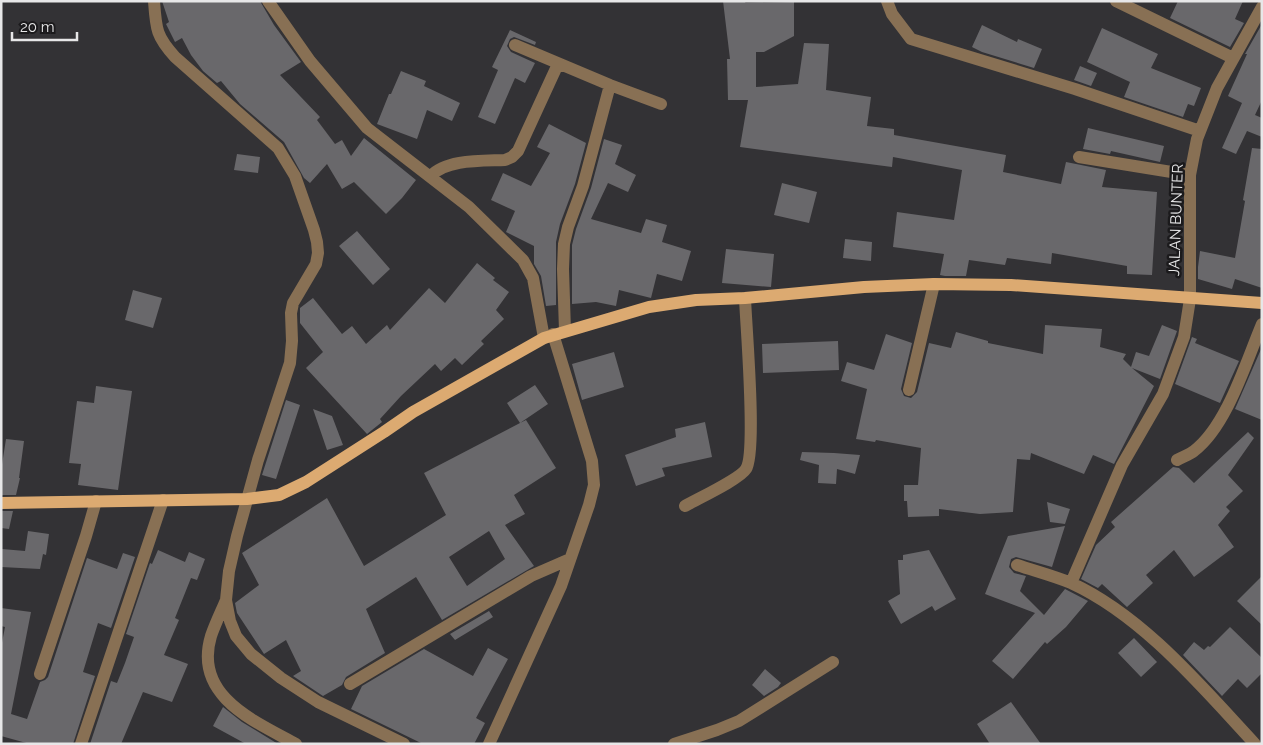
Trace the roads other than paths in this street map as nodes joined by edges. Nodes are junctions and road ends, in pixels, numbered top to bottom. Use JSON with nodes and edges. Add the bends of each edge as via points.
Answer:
{"nodes":[{"id":1,"x":154,"y":1,"type":"edge"},
{"id":2,"x":268,"y":1,"type":"edge"},
{"id":3,"x":887,"y":1,"type":"edge"},
{"id":4,"x":1116,"y":1,"type":"edge"},
{"id":5,"x":1260,"y":13,"type":"edge"},
{"id":6,"x":515,"y":45,"type":"dead end"},
{"id":7,"x":1234,"y":58,"type":"junction"},
{"id":8,"x":558,"y":64,"type":"junction"},
{"id":9,"x":610,"y":85,"type":"junction"},
{"id":10,"x":661,"y":104,"type":"dead end"},
{"id":11,"x":1200,"y":131,"type":"junction"},
{"id":12,"x":1079,"y":157,"type":"dead end"},
{"id":13,"x":1190,"y":175,"type":"junction"},
{"id":14,"x":431,"y":176,"type":"junction"},
{"id":15,"x":934,"y":284,"type":"junction"},
{"id":16,"x":745,"y":298,"type":"junction"},
{"id":17,"x":1190,"y":299,"type":"junction"},
{"id":18,"x":1262,"y":303,"type":"edge"},
{"id":19,"x":1262,"y":324,"type":"edge"},
{"id":20,"x":554,"y":334,"type":"junction"},
{"id":21,"x":909,"y":390,"type":"dead end"},
{"id":22,"x":1177,"y":460,"type":"dead end"},
{"id":23,"x":247,"y":499,"type":"junction"},
{"id":24,"x":163,"y":500,"type":"junction"},
{"id":25,"x":96,"y":501,"type":"junction"},
{"id":26,"x":1,"y":503,"type":"edge"},
{"id":27,"x":685,"y":506,"type":"dead end"},
{"id":28,"x":570,"y":559,"type":"junction"},
{"id":29,"x":1017,"y":565,"type":"dead end"},
{"id":30,"x":1072,"y":584,"type":"junction"},
{"id":31,"x":226,"y":600,"type":"junction"},
{"id":32,"x":834,"y":662,"type":"dead end"},
{"id":33,"x":40,"y":674,"type":"dead end"},
{"id":34,"x":350,"y":684,"type":"dead end"},
{"id":35,"x":81,"y":744,"type":"edge"},
{"id":36,"x":296,"y":744,"type":"edge"},
{"id":37,"x":404,"y":744,"type":"edge"},
{"id":38,"x":490,"y":744,"type":"edge"},
{"id":39,"x":674,"y":744,"type":"edge"},
{"id":40,"x":1255,"y":744,"type":"edge"}],
"edges":[{"from":1,"to":23,"type":"street","via":[[157,31],[162,43],[278,148],[295,176],[317,242],[316,264],[291,313],[290,363]]},
{"from":2,"to":14,"type":"street","via":[[310,61],[367,128]]},
{"from":3,"to":11,"type":"street","via":[[892,14],[911,39]]},
{"from":4,"to":7,"type":"street"},
{"from":5,"to":7,"type":"street","name":"JALAN BUNTER"},
{"from":6,"to":8,"type":"street"},
{"from":7,"to":11,"type":"street","name":"JALAN BUNTER","via":[[1217,88]]},
{"from":8,"to":9,"type":"street"},
{"from":8,"to":14,"type":"street","via":[[526,136],[512,157],[448,165]]},
{"from":9,"to":10,"type":"street"},
{"from":9,"to":20,"type":"street","via":[[584,186],[564,244]]},
{"from":11,"to":13,"type":"street","name":"JALAN BUNTER"},
{"from":12,"to":13,"type":"street"},
{"from":13,"to":17,"type":"street","name":"JALAN BUNTER"},
{"from":14,"to":20,"type":"street","via":[[469,207],[523,260]]},
{"from":15,"to":16,"type":"main road"},
{"from":15,"to":17,"type":"main road","via":[[1011,285]]},
{"from":15,"to":21,"type":"street"},
{"from":16,"to":20,"type":"main road","via":[[696,300],[649,307]]},
{"from":16,"to":27,"type":"street","via":[[751,438],[748,464],[742,474]]},
{"from":17,"to":18,"type":"main road"},
{"from":17,"to":30,"type":"street","name":"JALAN BUNTER","via":[[1184,337],[1163,394],[1122,465]]},
{"from":19,"to":22,"type":"street","via":[[1227,408],[1194,451]]},
{"from":20,"to":23,"type":"main road","via":[[413,412],[306,482],[279,495]]},
{"from":20,"to":28,"type":"street","via":[[592,461],[594,485]]},
{"from":23,"to":24,"type":"main road"},
{"from":23,"to":31,"type":"street"},
{"from":24,"to":25,"type":"main road"},
{"from":24,"to":35,"type":"street"},
{"from":25,"to":26,"type":"main road"},
{"from":25,"to":33,"type":"street"},
{"from":28,"to":34,"type":"street","via":[[532,576]]},
{"from":28,"to":38,"type":"street"},
{"from":29,"to":30,"type":"street"},
{"from":30,"to":40,"type":"street","via":[[1118,611],[1175,658]]},
{"from":31,"to":36,"type":"street","via":[[211,636],[208,658],[211,678],[221,695],[246,717]]},
{"from":31,"to":37,"type":"street","via":[[236,636],[251,654],[318,702]]},
{"from":32,"to":39,"type":"street","via":[[739,721]]}]}
